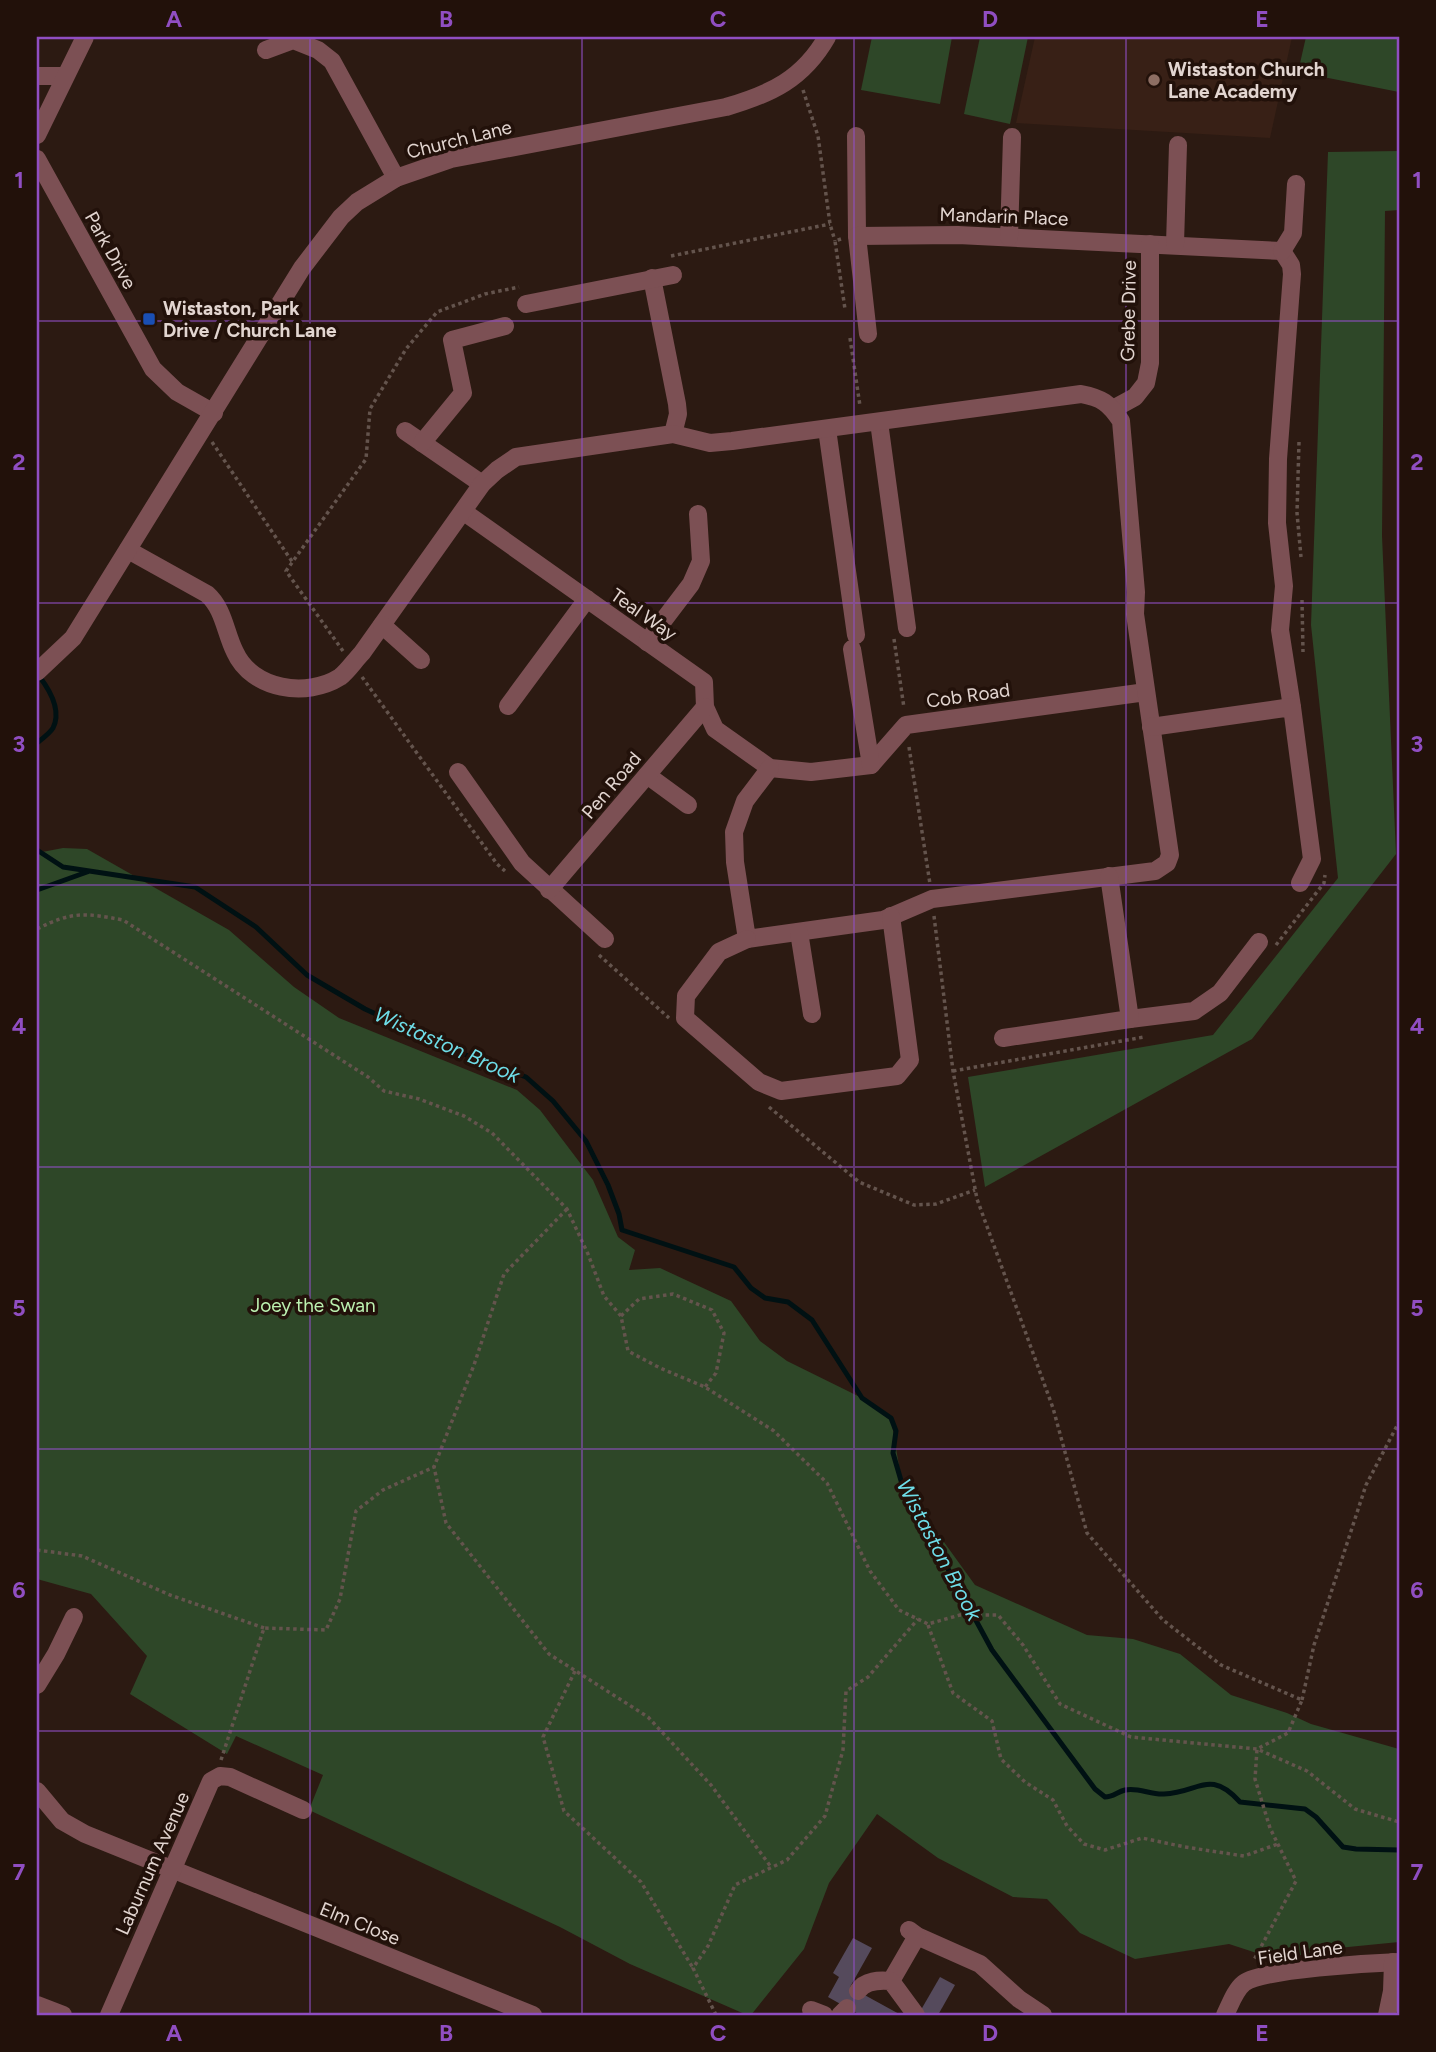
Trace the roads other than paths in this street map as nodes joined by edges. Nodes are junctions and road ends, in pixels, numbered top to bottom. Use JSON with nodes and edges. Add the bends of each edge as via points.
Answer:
{"nodes":[{"id":1,"x":85,"y":37,"type":"edge"},
{"id":2,"x":827,"y":37,"type":"edge"},
{"id":3,"x":266,"y":50,"type":"dead end"},
{"id":4,"x":37,"y":76,"type":"edge"},
{"id":5,"x":65,"y":76,"type":"junction"},
{"id":6,"x":37,"y":135,"type":"edge"},
{"id":7,"x":856,"y":136,"type":"dead end"},
{"id":8,"x":1012,"y":137,"type":"dead end"},
{"id":9,"x":1178,"y":145,"type":"dead end"},
{"id":10,"x":37,"y":159,"type":"edge"},
{"id":11,"x":396,"y":178,"type":"junction"},
{"id":12,"x":1296,"y":184,"type":"dead end"},
{"id":13,"x":857,"y":236,"type":"junction"},
{"id":14,"x":1009,"y":237,"type":"junction"},
{"id":15,"x":1150,"y":244,"type":"junction"},
{"id":16,"x":1175,"y":244,"type":"junction"},
{"id":17,"x":1282,"y":251,"type":"junction"},
{"id":18,"x":673,"y":275,"type":"dead end"},
{"id":19,"x":652,"y":278,"type":"junction"},
{"id":20,"x":525,"y":295,"type":"road end"},
{"id":21,"x":505,"y":326,"type":"dead end"},
{"id":22,"x":868,"y":334,"type":"dead end"},
{"id":23,"x":1113,"y":409,"type":"junction"},
{"id":24,"x":214,"y":413,"type":"junction"},
{"id":25,"x":871,"y":423,"type":"junction"},
{"id":26,"x":827,"y":429,"type":"junction"},
{"id":27,"x":405,"y":431,"type":"dead end"},
{"id":28,"x":673,"y":434,"type":"junction"},
{"id":29,"x":422,"y":443,"type":"junction"},
{"id":30,"x":481,"y":484,"type":"junction"},
{"id":31,"x":464,"y":512,"type":"junction"},
{"id":32,"x":698,"y":514,"type":"dead end"},
{"id":33,"x":128,"y":550,"type":"junction"},
{"id":34,"x":587,"y":599,"type":"junction"},
{"id":35,"x":382,"y":625,"type":"junction"},
{"id":36,"x":900,"y":630,"type":"road end"},
{"id":37,"x":647,"y":642,"type":"junction"},
{"id":38,"x":421,"y":660,"type":"dead end"},
{"id":39,"x":41,"y":669,"type":"edge"},
{"id":40,"x":1146,"y":692,"type":"junction"},
{"id":41,"x":508,"y":706,"type":"dead end"},
{"id":42,"x":705,"y":707,"type":"junction"},
{"id":43,"x":1292,"y":707,"type":"junction"},
{"id":44,"x":1151,"y":727,"type":"junction"},
{"id":45,"x":870,"y":765,"type":"junction"},
{"id":46,"x":770,"y":768,"type":"junction"},
{"id":47,"x":458,"y":772,"type":"dead end"},
{"id":48,"x":646,"y":775,"type":"junction"},
{"id":49,"x":688,"y":805,"type":"dead end"},
{"id":50,"x":1108,"y":876,"type":"junction"},
{"id":51,"x":1300,"y":883,"type":"dead end"},
{"id":52,"x":549,"y":890,"type":"junction"},
{"id":53,"x":891,"y":916,"type":"junction"},
{"id":54,"x":799,"y":932,"type":"junction"},
{"id":55,"x":747,"y":939,"type":"junction"},
{"id":56,"x":1266,"y":944,"type":"road end"},
{"id":57,"x":601,"y":947,"type":"road end"},
{"id":58,"x":812,"y":1014,"type":"dead end"},
{"id":59,"x":1130,"y":1019,"type":"junction"},
{"id":60,"x":1003,"y":1038,"type":"dead end"},
{"id":61,"x":74,"y":1617,"type":"dead end"},
{"id":62,"x":37,"y":1685,"type":"edge"},
{"id":63,"x":37,"y":1791,"type":"edge"},
{"id":64,"x":303,"y":1810,"type":"dead end"},
{"id":65,"x":172,"y":1869,"type":"junction"},
{"id":66,"x":1396,"y":1962,"type":"edge"},
{"id":67,"x":891,"y":1981,"type":"junction"},
{"id":68,"x":858,"y":1991,"type":"dead end"},
{"id":69,"x":37,"y":2006,"type":"edge"},
{"id":70,"x":1037,"y":2014,"type":"edge"},
{"id":71,"x":63,"y":2015,"type":"edge"},
{"id":72,"x":108,"y":2015,"type":"edge"},
{"id":73,"x":533,"y":2015,"type":"edge"},
{"id":74,"x":916,"y":2015,"type":"edge"},
{"id":75,"x":1225,"y":2015,"type":"edge"},
{"id":76,"x":1387,"y":2015,"type":"edge"}],
"edges":[{"from":1,"to":5,"type":"street"},
{"from":2,"to":11,"type":"street","name":"Church Lane","via":[[798,75],[768,93],[726,107],[451,159]]},
{"from":3,"to":11,"type":"street","via":[[293,40],[332,61]]},
{"from":4,"to":5,"type":"street"},
{"from":5,"to":6,"type":"street"},
{"from":7,"to":13,"type":"street"},
{"from":8,"to":14,"type":"street"},
{"from":9,"to":16,"type":"street"},
{"from":10,"to":24,"type":"street","name":"Park Drive","via":[[153,369],[177,392]]},
{"from":11,"to":24,"type":"street","name":"Church Lane","via":[[357,202],[324,237]]},
{"from":12,"to":17,"type":"street","via":[[1293,233]]},
{"from":13,"to":14,"type":"street","name":"Mandarin Place"},
{"from":13,"to":22,"type":"street"},
{"from":14,"to":15,"type":"street","name":"Mandarin Place"},
{"from":15,"to":16,"type":"street","name":"Grebe Drive"},
{"from":15,"to":23,"type":"street","name":"Grebe Drive","via":[[1146,383],[1135,397]]},
{"from":16,"to":17,"type":"street","name":"Grebe Drive"},
{"from":17,"to":43,"type":"street","via":[[1292,274],[1277,523],[1284,586],[1280,630]]},
{"from":18,"to":19,"type":"street"},
{"from":19,"to":20,"type":"street"},
{"from":19,"to":28,"type":"street","via":[[677,404]]},
{"from":21,"to":29,"type":"street","via":[[452,340],[463,393]]},
{"from":23,"to":25,"type":"street","via":[[1099,397],[1081,394]]},
{"from":23,"to":40,"type":"street","via":[[1121,421],[1135,614]]},
{"from":24,"to":33,"type":"street","name":"Church Lane"},
{"from":25,"to":26,"type":"street"},
{"from":25,"to":36,"type":"street"},
{"from":26,"to":28,"type":"street","via":[[710,443]]},
{"from":26,"to":45,"type":"street"},
{"from":27,"to":29,"type":"street"},
{"from":28,"to":30,"type":"street","via":[[516,457]]},
{"from":29,"to":30,"type":"street"},
{"from":30,"to":31,"type":"street"},
{"from":31,"to":34,"type":"street","name":"Teal Way"},
{"from":31,"to":35,"type":"street"},
{"from":32,"to":37,"type":"street","via":[[701,561],[691,584]]},
{"from":33,"to":35,"type":"street","via":[[207,594],[217,603],[235,655],[261,679],[283,688],[320,686],[341,676]]},
{"from":33,"to":39,"type":"street","name":"Church Lane","via":[[73,638]]},
{"from":34,"to":37,"type":"street","name":"Teal Way"},
{"from":34,"to":41,"type":"street"},
{"from":35,"to":38,"type":"street"},
{"from":37,"to":42,"type":"street","name":"Teal Way","via":[[704,682]]},
{"from":40,"to":44,"type":"street"},
{"from":40,"to":45,"type":"street","name":"Cob Road","via":[[906,725]]},
{"from":42,"to":46,"type":"street","name":"Teal Way","via":[[715,729]]},
{"from":42,"to":48,"type":"street","name":"Pen Road"},
{"from":43,"to":44,"type":"street"},
{"from":43,"to":51,"type":"street","via":[[1312,859]]},
{"from":44,"to":50,"type":"street","via":[[1170,855],[1155,871]]},
{"from":45,"to":46,"type":"street","via":[[811,772]]},
{"from":46,"to":55,"type":"street","via":[[745,801],[734,832]]},
{"from":47,"to":52,"type":"street","via":[[522,863]]},
{"from":48,"to":49,"type":"street"},
{"from":48,"to":52,"type":"street","name":"Pen Road"},
{"from":50,"to":53,"type":"street","via":[[932,899]]},
{"from":50,"to":59,"type":"street"},
{"from":52,"to":57,"type":"street"},
{"from":53,"to":54,"type":"street"},
{"from":53,"to":55,"type":"street","via":[[910,1060],[897,1076],[781,1091],[759,1082],[685,1018],[686,996],[719,952]]},
{"from":54,"to":55,"type":"street"},
{"from":54,"to":58,"type":"street"},
{"from":56,"to":59,"type":"street","via":[[1220,993],[1194,1011]]},
{"from":59,"to":60,"type":"street"},
{"from":61,"to":62,"type":"street"},
{"from":63,"to":65,"type":"street","name":"Elm Close","via":[[71,1827]]},
{"from":64,"to":65,"type":"street","name":"Laburnum Avenue","via":[[230,1777],[215,1779]]},
{"from":65,"to":72,"type":"street","name":"Laburnum Avenue"},
{"from":65,"to":73,"type":"street","name":"Elm Close"},
{"from":66,"to":75,"type":"street","name":"Field Lane","via":[[1319,1968],[1245,1982]]},
{"from":66,"to":76,"type":"street"},
{"from":67,"to":68,"type":"street","via":[[877,1980]]},
{"from":67,"to":70,"type":"street","via":[[913,1933],[980,1964]]},
{"from":67,"to":74,"type":"street"},
{"from":69,"to":71,"type":"street"}]}
